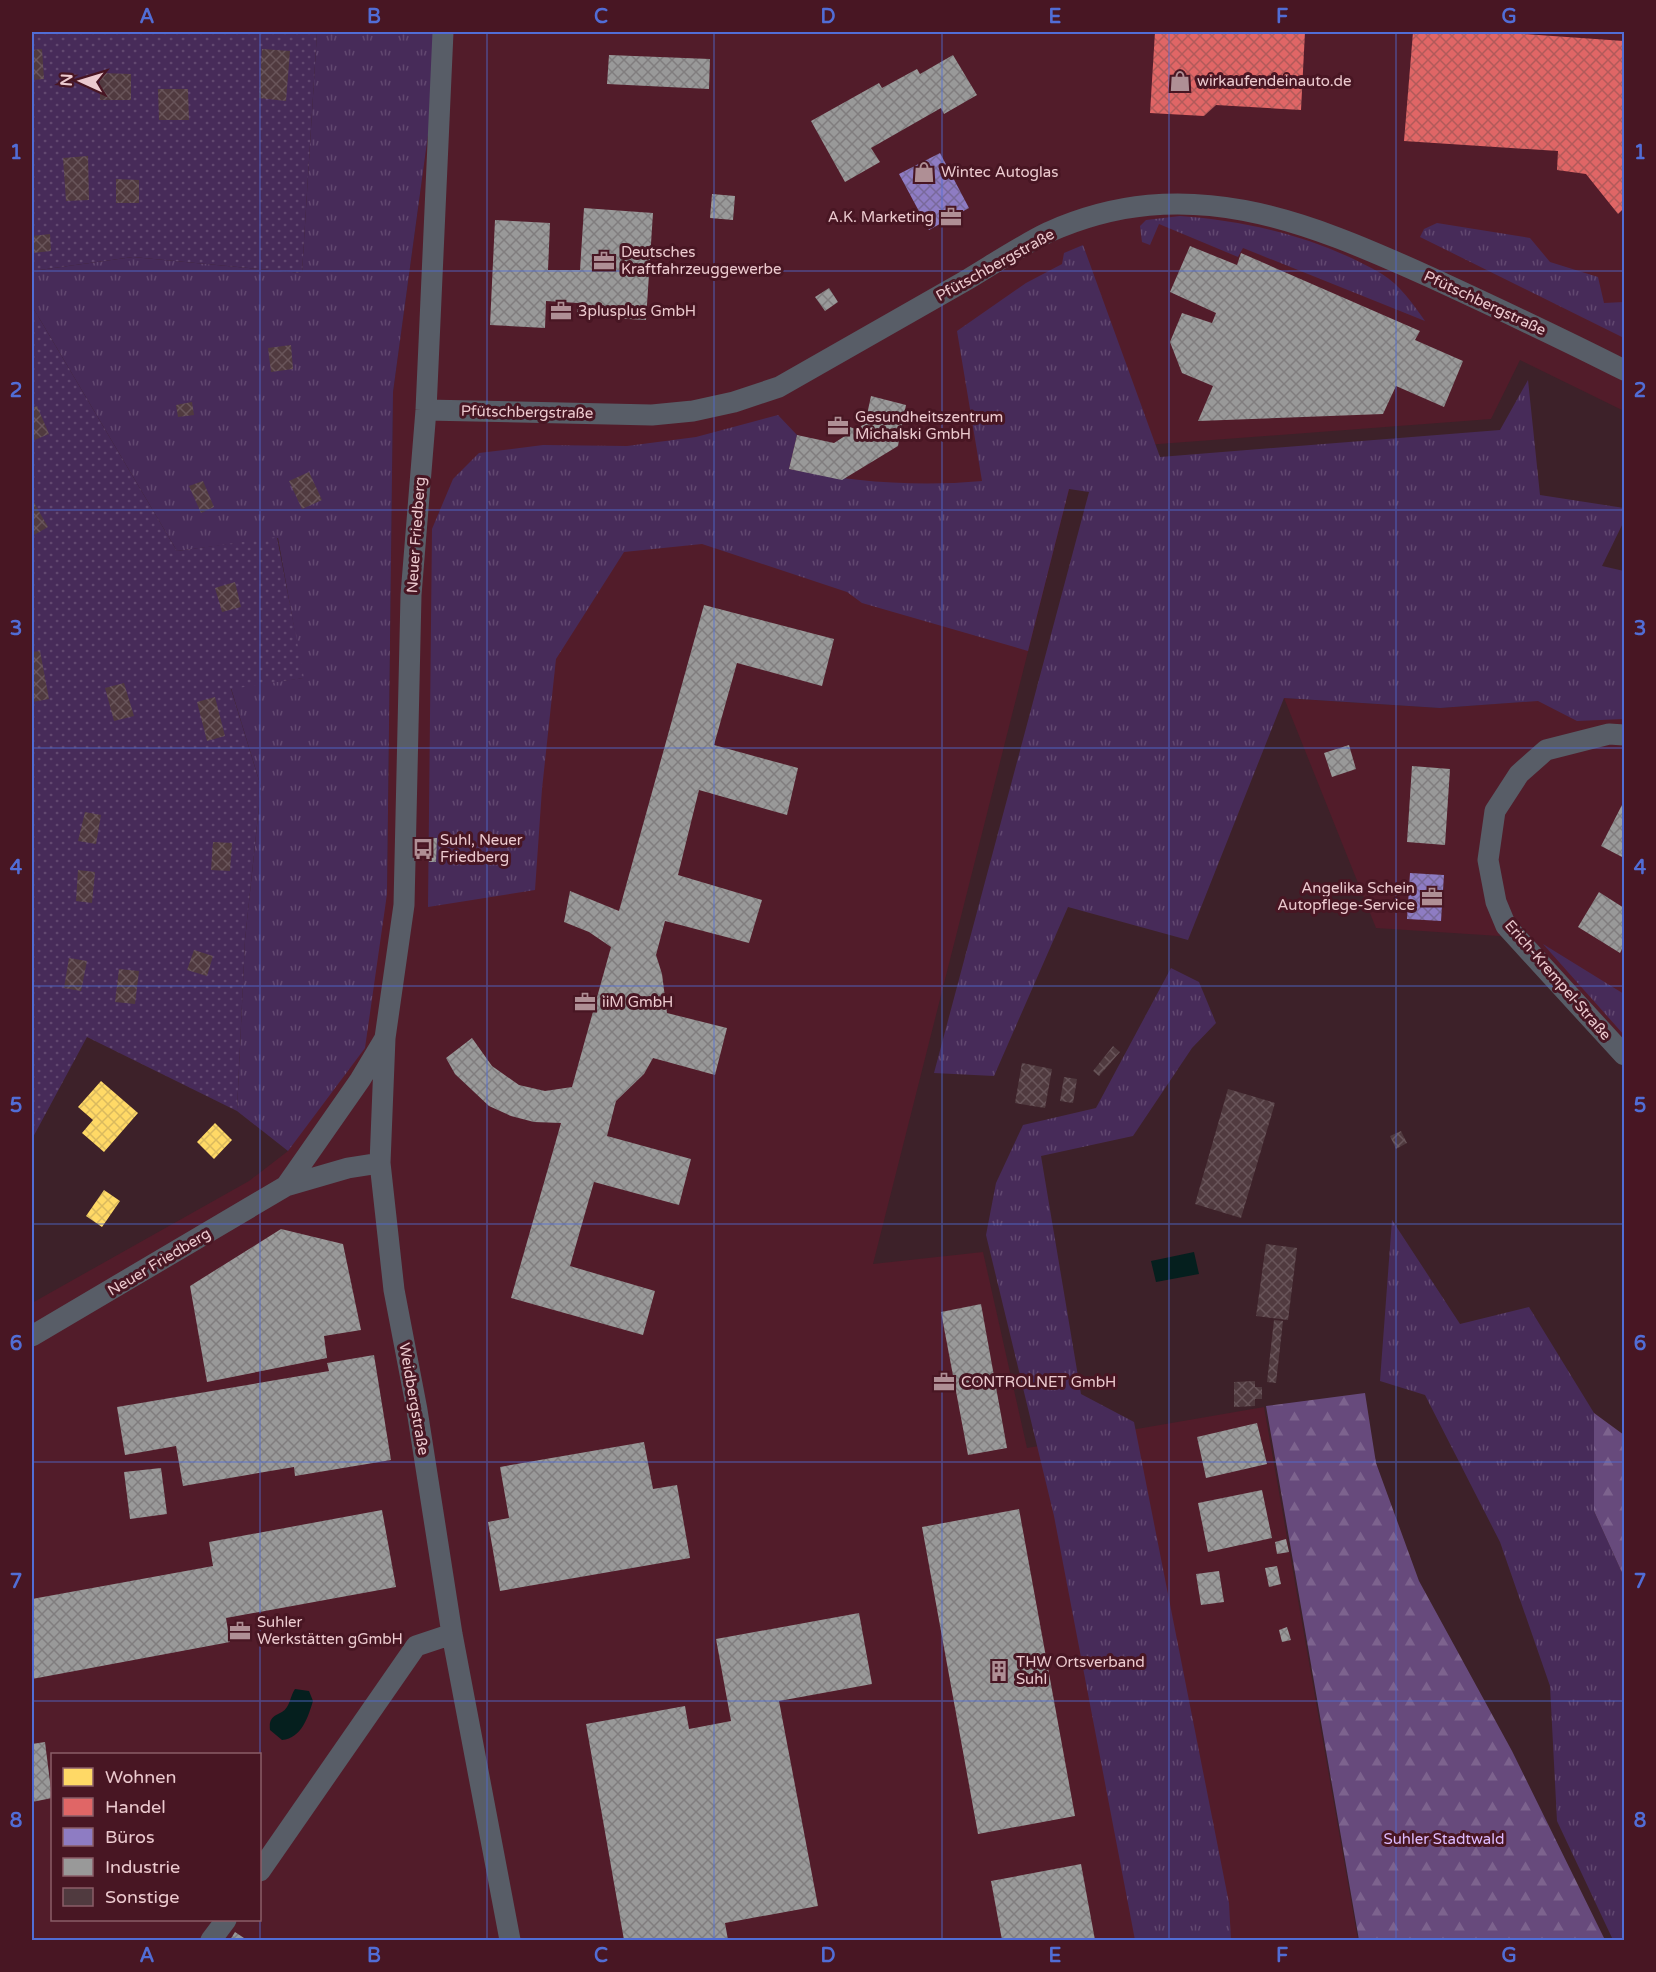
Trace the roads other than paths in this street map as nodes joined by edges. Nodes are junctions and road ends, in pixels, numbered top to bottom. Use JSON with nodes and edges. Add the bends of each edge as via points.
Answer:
{"nodes":[{"id":1,"x":443,"y":32,"type":"edge"},
{"id":2,"x":1624,"y":370,"type":"edge"},
{"id":3,"x":426,"y":410,"type":"junction"},
{"id":4,"x":1624,"y":735,"type":"edge"},
{"id":5,"x":385,"y":1038,"type":"junction"},
{"id":6,"x":1624,"y":1056,"type":"edge"},
{"id":7,"x":380,"y":1163,"type":"junction"},
{"id":8,"x":286,"y":1186,"type":"junction"},
{"id":9,"x":32,"y":1336,"type":"edge"},
{"id":10,"x":452,"y":1634,"type":"junction"},
{"id":11,"x":261,"y":1870,"type":"edge"},
{"id":12,"x":225,"y":1921,"type":"edge"},
{"id":13,"x":211,"y":1941,"type":"edge"},
{"id":14,"x":510,"y":1941,"type":"edge"}],
"edges":[{"from":1,"to":3,"type":"street","name":"Neuer Friedberg"},
{"from":2,"to":3,"type":"street","name":"Pfütschbergstraße","via":[[1487,303],[1318,231],[1260,212],[1198,203],[1148,204],[1098,215],[1049,233],[779,387],[734,402],[652,415]]},
{"from":3,"to":5,"type":"street","name":"Neuer Friedberg","via":[[411,596],[404,905]]},
{"from":4,"to":6,"type":"street","name":"Erich-Krempel-Straße","via":[[1609,734],[1546,750],[1519,774],[1495,812],[1488,860],[1496,902],[1506,926]]},
{"from":5,"to":7,"type":"street","name":"Neuer Friedberg"},
{"from":5,"to":8,"type":"street","name":"Neuer Friedberg"},
{"from":7,"to":8,"type":"street","name":"Neuer Friedberg"},
{"from":7,"to":10,"type":"street","name":"Weidbergstraße","via":[[394,1290]]},
{"from":8,"to":9,"type":"street","name":"Neuer Friedberg"},
{"from":10,"to":11,"type":"street","via":[[416,1646]]},
{"from":10,"to":14,"type":"street","name":"Weidbergstraße"},
{"from":12,"to":13,"type":"street"}]}
